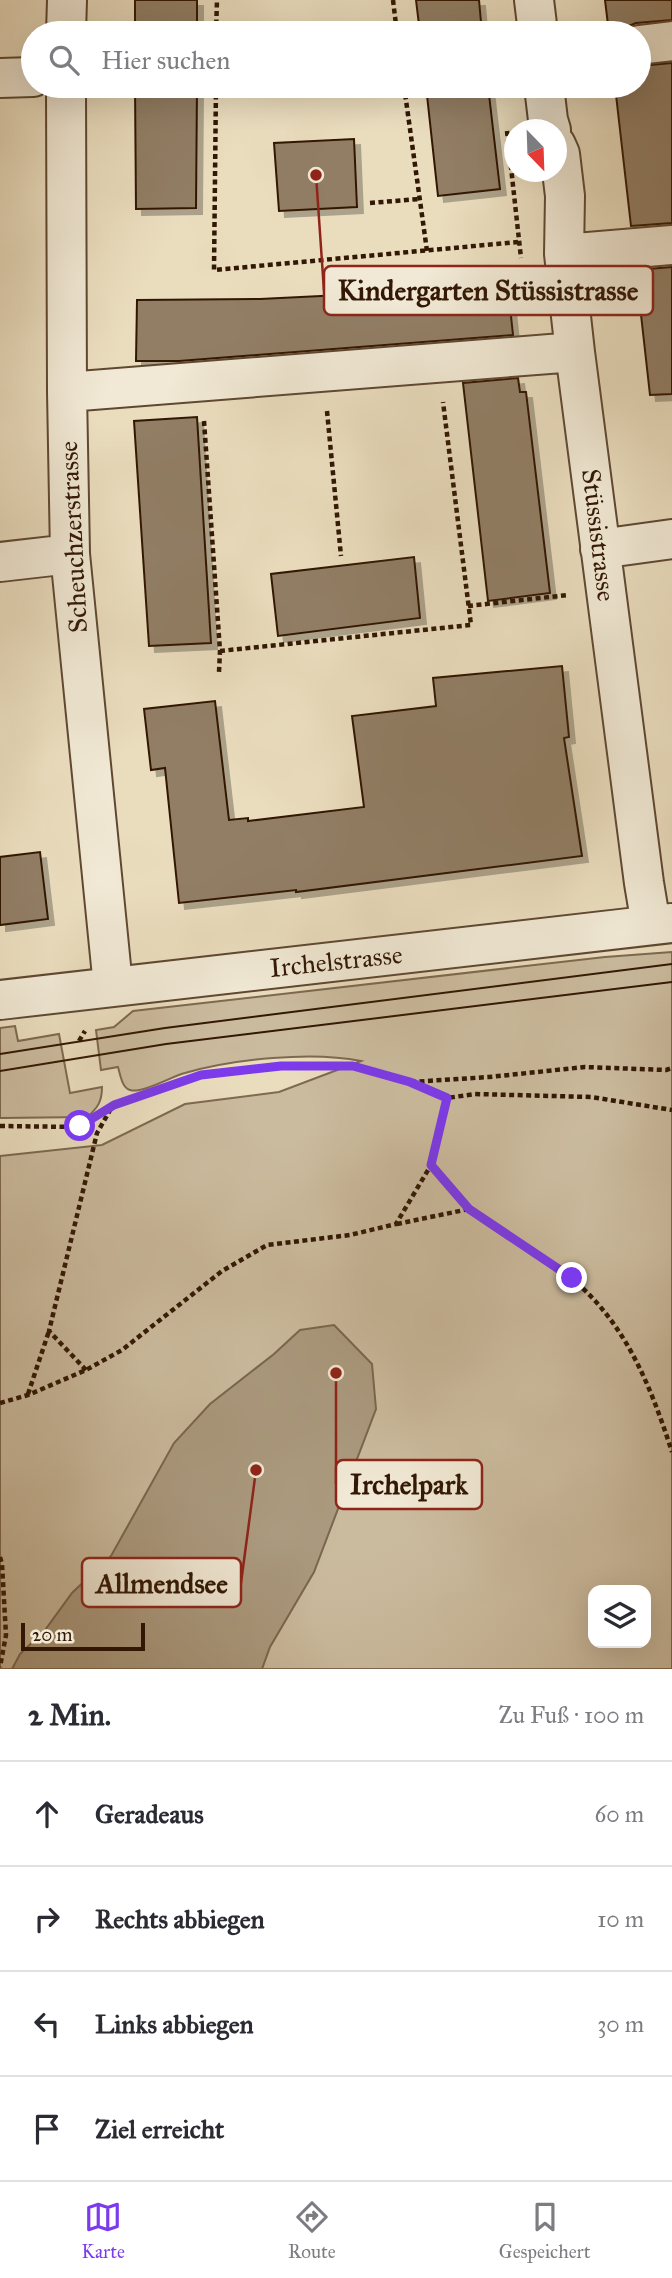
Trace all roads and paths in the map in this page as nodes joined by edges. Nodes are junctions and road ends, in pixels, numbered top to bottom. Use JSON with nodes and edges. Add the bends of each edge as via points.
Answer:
{"nodes":[{"id":1,"x":67,"y":0,"type":"edge"},
{"id":2,"x":217,"y":0,"type":"edge"},
{"id":3,"x":393,"y":0,"type":"edge"},
{"id":4,"x":534,"y":0,"type":"edge"},
{"id":5,"x":66,"y":21,"type":"edge"},
{"id":6,"x":216,"y":21,"type":"edge"},
{"id":7,"x":396,"y":21,"type":"edge"},
{"id":8,"x":537,"y":21,"type":"edge"},
{"id":9,"x":672,"y":41,"type":"edge"},
{"id":10,"x":651,"y":43,"type":"edge"},
{"id":11,"x":21,"y":77,"type":"edge"},
{"id":12,"x":0,"y":78,"type":"edge"},
{"id":13,"x":66,"y":98,"type":"edge"},
{"id":14,"x":216,"y":98,"type":"edge"},
{"id":15,"x":406,"y":98,"type":"edge"},
{"id":16,"x":545,"y":98,"type":"edge"},
{"id":17,"x":548,"y":119,"type":"edge"},
{"id":18,"x":563,"y":182,"type":"edge"},
{"id":19,"x":419,"y":199,"type":"junction"},
{"id":20,"x":370,"y":203,"type":"dead end"},
{"id":21,"x":518,"y":242,"type":"dead end"},
{"id":22,"x":672,"y":245,"type":"edge"},
{"id":23,"x":428,"y":251,"type":"junction"},
{"id":24,"x":564,"y":254,"type":"junction"},
{"id":25,"x":575,"y":352,"type":"junction"},
{"id":26,"x":438,"y":363,"type":"junction"},
{"id":27,"x":323,"y":372,"type":"junction"},
{"id":28,"x":202,"y":382,"type":"junction"},
{"id":29,"x":66,"y":392,"type":"junction"},
{"id":30,"x":672,"y":539,"type":"edge"},
{"id":31,"x":600,"y":549,"type":"junction"},
{"id":32,"x":70,"y":554,"type":"junction"},
{"id":33,"x":341,"y":556,"type":"dead end"},
{"id":34,"x":0,"y":562,"type":"edge"},
{"id":35,"x":571,"y":594,"type":"dead end"},
{"id":36,"x":468,"y":606,"type":"junction"},
{"id":37,"x":220,"y":651,"type":"junction"},
{"id":38,"x":219,"y":672,"type":"dead end"},
{"id":39,"x":661,"y":924,"type":"edge"},
{"id":40,"x":113,"y":986,"type":"junction"},
{"id":41,"x":0,"y":1000,"type":"edge"},
{"id":42,"x":672,"y":1068,"type":"edge"},
{"id":43,"x":410,"y":1082,"type":"junction"},
{"id":44,"x":447,"y":1098,"type":"junction"},
{"id":45,"x":114,"y":1105,"type":"junction"},
{"id":46,"x":672,"y":1110,"type":"edge"},
{"id":47,"x":0,"y":1126,"type":"edge"},
{"id":48,"x":431,"y":1165,"type":"junction"},
{"id":49,"x":469,"y":1209,"type":"junction"},
{"id":50,"x":396,"y":1224,"type":"junction"},
{"id":51,"x":49,"y":1331,"type":"junction"},
{"id":52,"x":86,"y":1370,"type":"junction"},
{"id":53,"x":27,"y":1395,"type":"junction"},
{"id":54,"x":0,"y":1403,"type":"edge"},
{"id":55,"x":672,"y":1452,"type":"edge"},
{"id":56,"x":0,"y":1557,"type":"edge"},
{"id":57,"x":0,"y":1667,"type":"edge"}],
"edges":[{"from":1,"to":5,"type":"street"},
{"from":2,"to":6,"type":"path"},
{"from":3,"to":7,"type":"path"},
{"from":4,"to":8,"type":"street"},
{"from":9,"to":10,"type":"street"},
{"from":11,"to":12,"type":"street"},
{"from":13,"to":29,"type":"street","name":"Scheuchzerstrasse"},
{"from":14,"to":23,"type":"path","via":[[214,270]]},
{"from":15,"to":19,"type":"path"},
{"from":16,"to":17,"type":"street"},
{"from":18,"to":24,"type":"street","name":"Stüssistrasse"},
{"from":19,"to":20,"type":"path"},
{"from":19,"to":23,"type":"path"},
{"from":21,"to":23,"type":"path"},
{"from":22,"to":24,"type":"street"},
{"from":24,"to":25,"type":"street","name":"Stüssistrasse"},
{"from":25,"to":26,"type":"street"},
{"from":25,"to":31,"type":"street","name":"Stüssistrasse"},
{"from":26,"to":27,"type":"street"},
{"from":26,"to":36,"type":"path"},
{"from":27,"to":28,"type":"street"},
{"from":27,"to":33,"type":"path"},
{"from":28,"to":29,"type":"street"},
{"from":28,"to":37,"type":"path"},
{"from":29,"to":32,"type":"street","name":"Scheuchzerstrasse"},
{"from":30,"to":31,"type":"street"},
{"from":31,"to":39,"type":"street","name":"Stüssistrasse","via":[[643,883]]},
{"from":32,"to":34,"type":"street"},
{"from":32,"to":40,"type":"street","name":"Scheuchzerstrasse"},
{"from":35,"to":36,"type":"path"},
{"from":36,"to":37,"type":"path","via":[[471,625]]},
{"from":37,"to":38,"type":"path"},
{"from":39,"to":40,"type":"street","name":"Irchelstrasse"},
{"from":40,"to":41,"type":"street","name":"Irchelstrasse"},
{"from":42,"to":43,"type":"path","via":[[585,1067]]},
{"from":43,"to":44,"type":"path"},
{"from":43,"to":45,"type":"path","via":[[353,1066],[281,1066],[201,1075]]},
{"from":44,"to":46,"type":"path","via":[[475,1094],[590,1097]]},
{"from":44,"to":48,"type":"path"},
{"from":45,"to":47,"type":"path","via":[[80,1126]]},
{"from":45,"to":51,"type":"path","via":[[97,1133]]},
{"from":48,"to":49,"type":"path"},
{"from":48,"to":50,"type":"path"},
{"from":49,"to":50,"type":"path"},
{"from":49,"to":55,"type":"path","via":[[572,1278],[608,1316],[654,1397]]},
{"from":50,"to":52,"type":"path","via":[[267,1245],[222,1271],[122,1350]]},
{"from":51,"to":52,"type":"path"},
{"from":51,"to":53,"type":"path"},
{"from":52,"to":53,"type":"path"},
{"from":53,"to":54,"type":"path"},
{"from":56,"to":57,"type":"path","via":[[6,1635]]}]}
